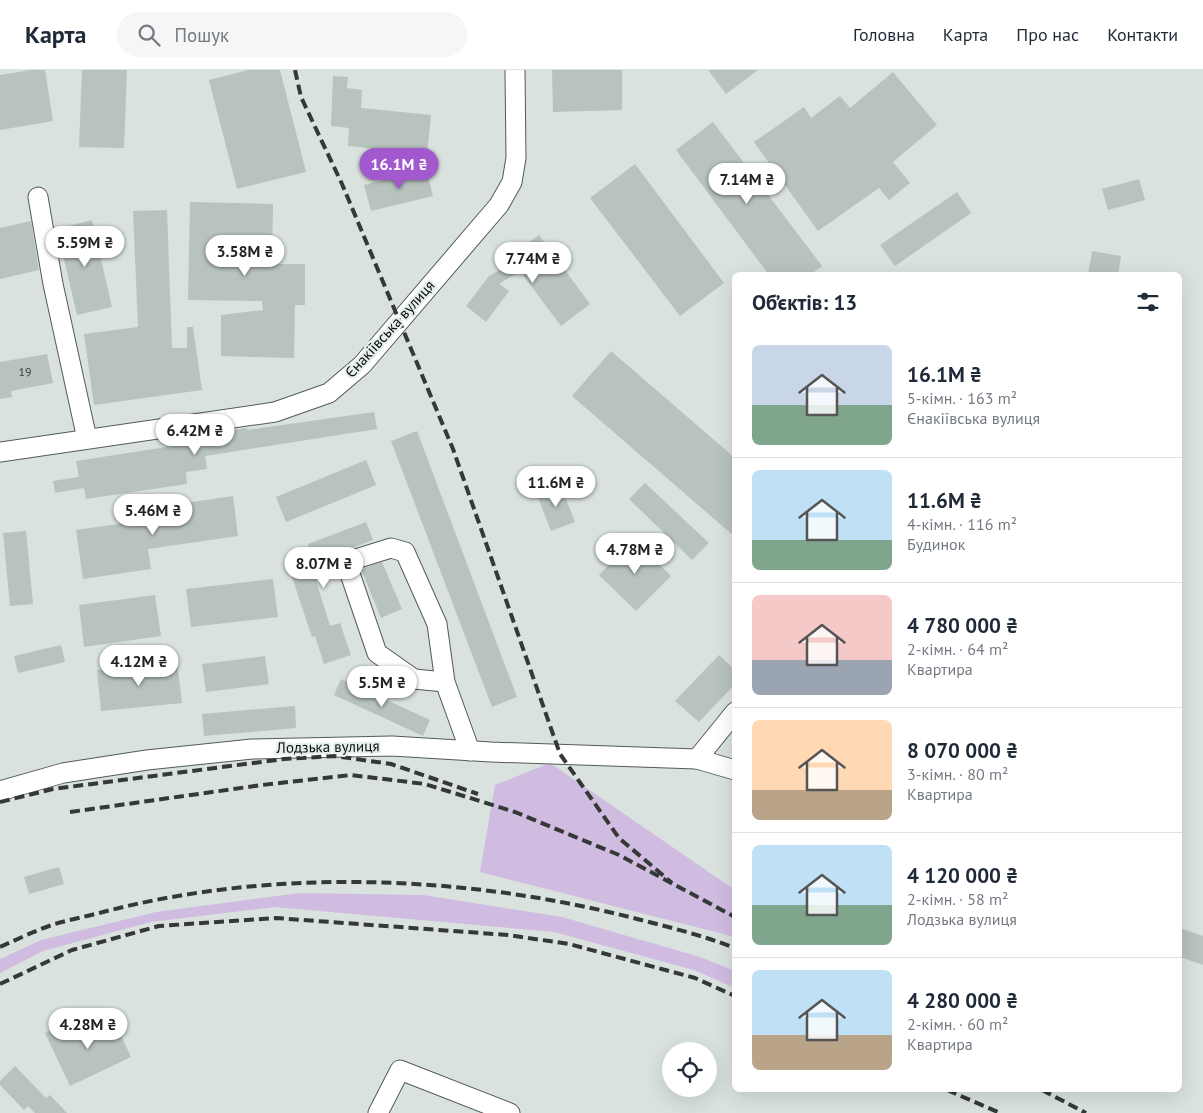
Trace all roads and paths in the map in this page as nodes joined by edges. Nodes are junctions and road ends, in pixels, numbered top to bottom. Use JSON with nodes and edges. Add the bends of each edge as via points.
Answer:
{"nodes":[{"id":1,"x":515,"y":70,"type":"edge"},
{"id":2,"x":38,"y":197,"type":"dead end"},
{"id":3,"x":87,"y":440,"type":"junction"},
{"id":4,"x":0,"y":452,"type":"edge"},
{"id":5,"x":444,"y":682,"type":"junction"},
{"id":6,"x":732,"y":716,"type":"edge"},
{"id":7,"x":470,"y":751,"type":"junction"},
{"id":8,"x":697,"y":759,"type":"junction"},
{"id":9,"x":732,"y":769,"type":"edge"},
{"id":10,"x":0,"y":791,"type":"edge"},
{"id":11,"x":378,"y":1113,"type":"edge"},
{"id":12,"x":510,"y":1113,"type":"edge"}],
"edges":[{"from":1,"to":3,"type":"street","name":"Єнакіївська вулиця","via":[[516,158],[512,182],[499,205],[362,365],[329,393],[275,412]]},
{"from":2,"to":3,"type":"street"},
{"from":3,"to":4,"type":"street","name":"Єнакіївська вулиця"},
{"from":5,"to":5,"type":"street","via":[[414,679],[377,653],[346,562],[391,548],[405,552],[437,624]]},
{"from":5,"to":7,"type":"street"},
{"from":6,"to":8,"type":"street"},
{"from":7,"to":8,"type":"street","name":"Лодзька вулиця"},
{"from":7,"to":10,"type":"street","name":"Лодзька вулиця","via":[[392,746],[252,749],[63,773]]},
{"from":8,"to":9,"type":"street","name":"Лодзька вулиця"},
{"from":11,"to":12,"type":"street","via":[[400,1070]]}]}
